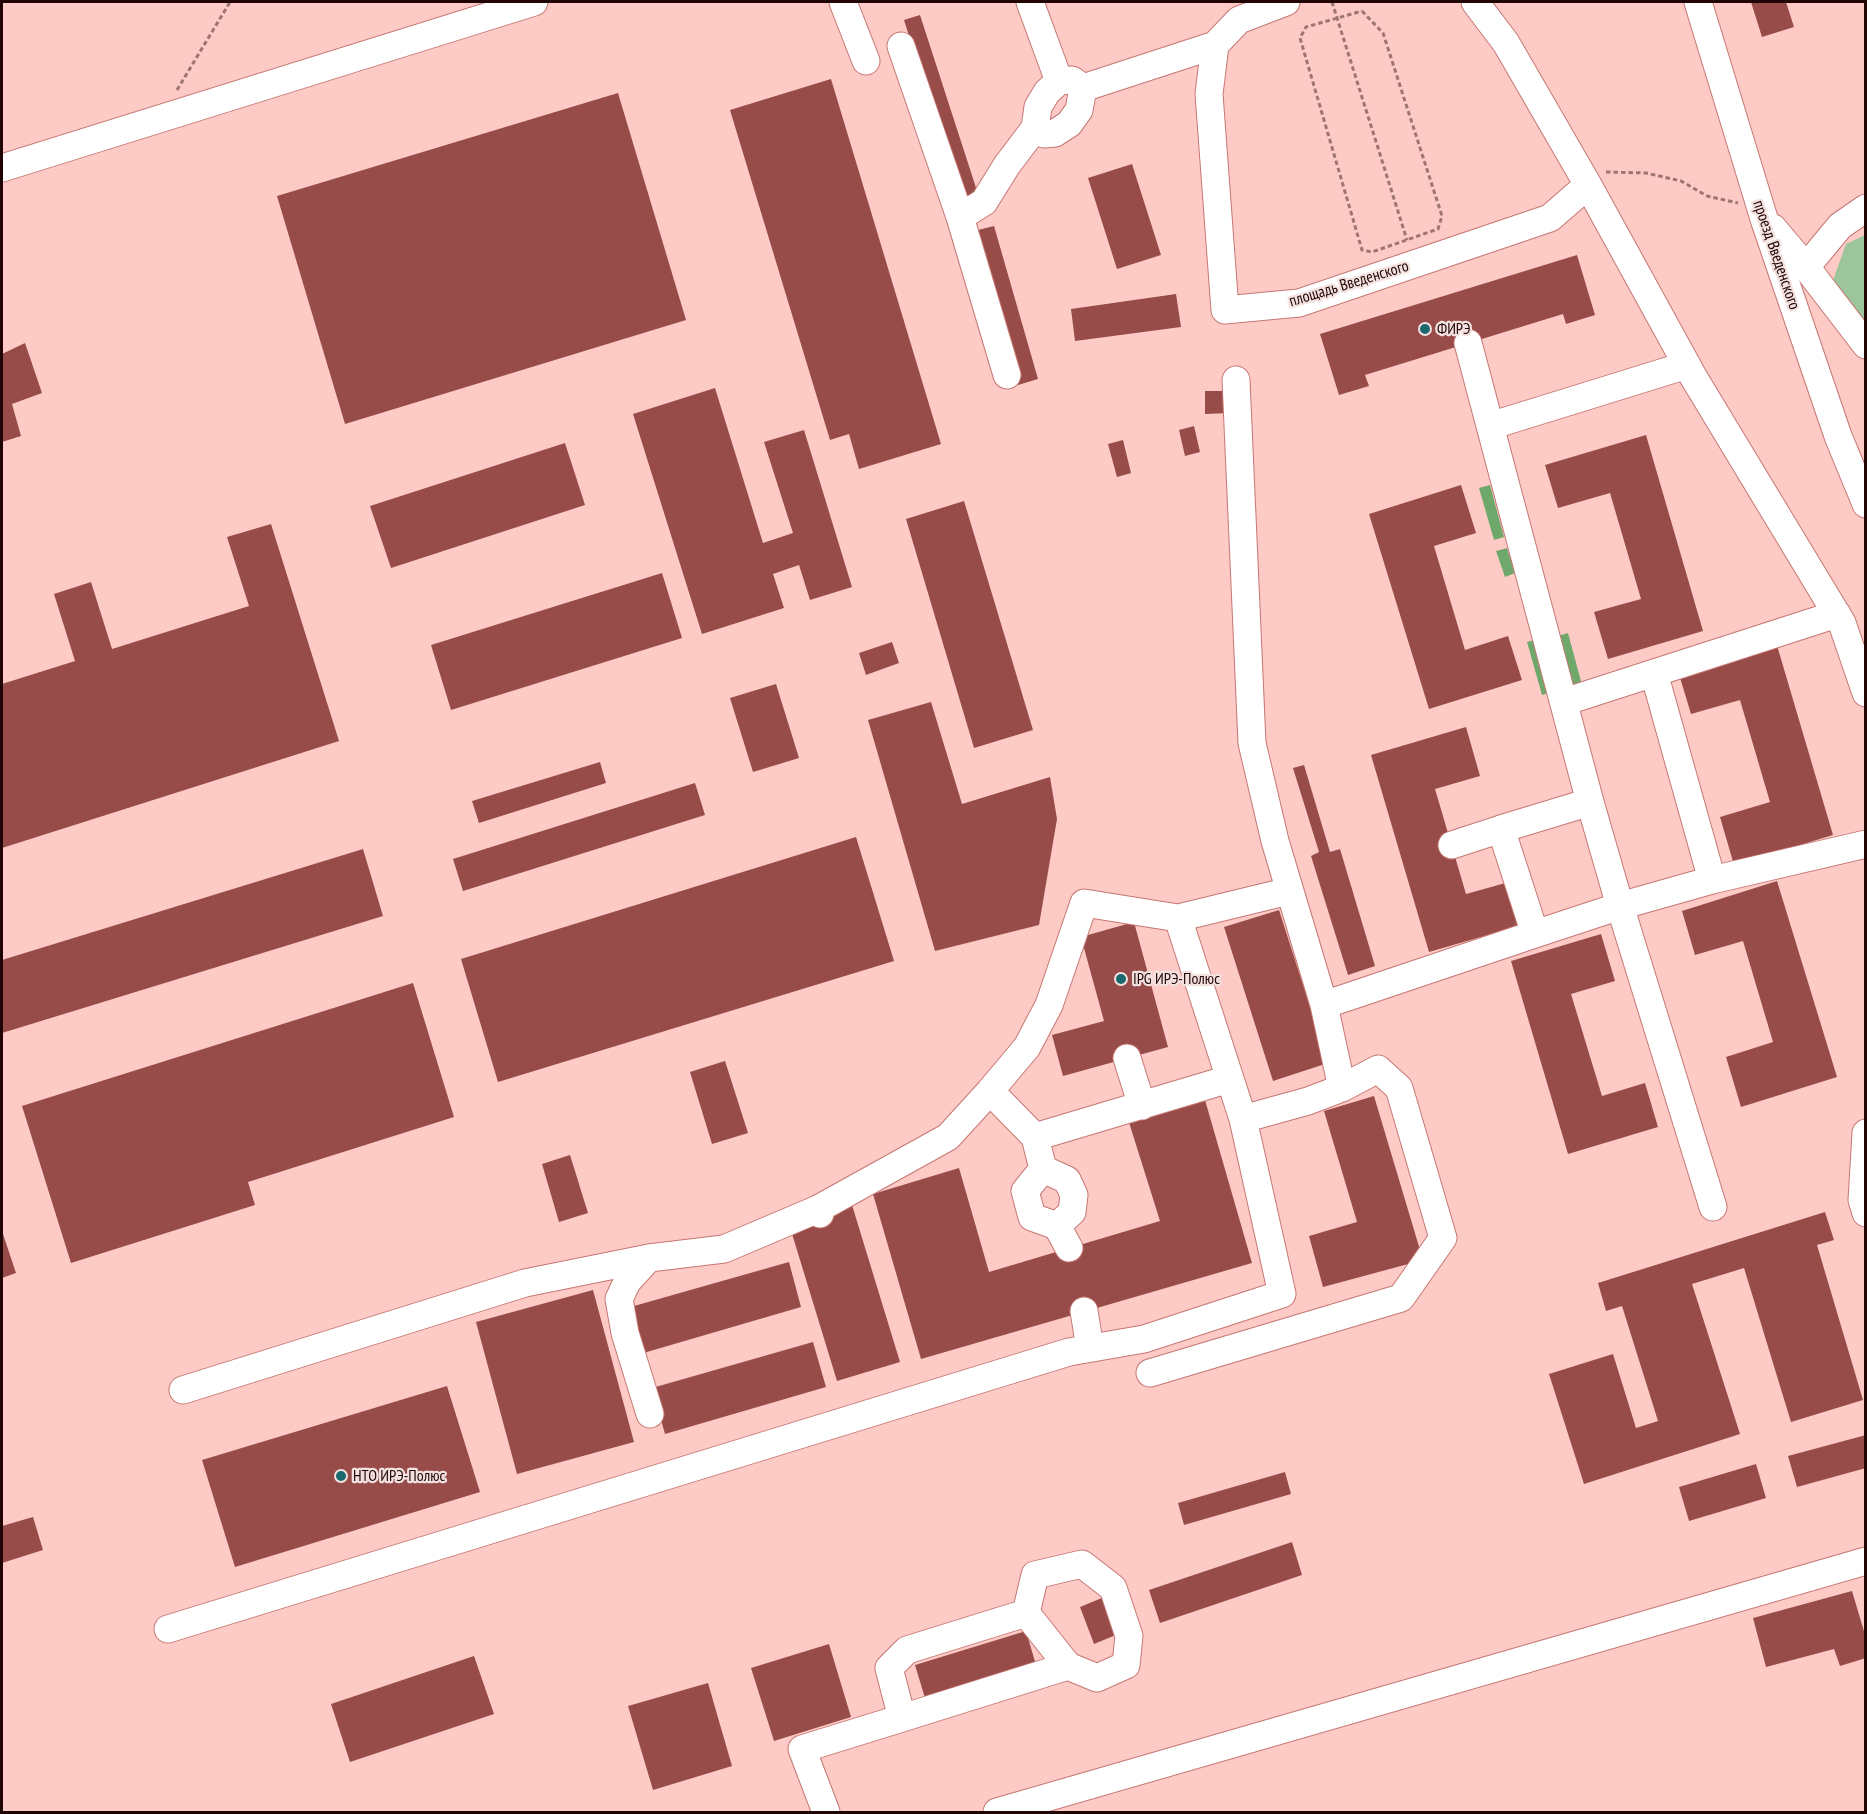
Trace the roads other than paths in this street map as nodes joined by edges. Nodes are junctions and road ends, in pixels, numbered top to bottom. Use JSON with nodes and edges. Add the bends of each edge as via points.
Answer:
{"nodes":[{"id":1,"x":534,"y":2,"type":"edge"},
{"id":2,"x":843,"y":2,"type":"edge"},
{"id":3,"x":1030,"y":2,"type":"edge"},
{"id":4,"x":1286,"y":2,"type":"edge"},
{"id":5,"x":1475,"y":2,"type":"edge"},
{"id":6,"x":1698,"y":2,"type":"edge"},
{"id":7,"x":1215,"y":45,"type":"junction"},
{"id":8,"x":901,"y":46,"type":"dead end"},
{"id":9,"x":866,"y":60,"type":"dead end"},
{"id":10,"x":1071,"y":85,"type":"junction"},
{"id":11,"x":1035,"y":128,"type":"junction"},
{"id":12,"x":2,"y":168,"type":"edge"},
{"id":13,"x":1588,"y":185,"type":"junction"},
{"id":14,"x":1866,"y":208,"type":"edge"},
{"id":15,"x":1762,"y":216,"type":"junction"},
{"id":16,"x":960,"y":217,"type":"junction"},
{"id":17,"x":1806,"y":267,"type":"junction"},
{"id":18,"x":1468,"y":343,"type":"dead end"},
{"id":19,"x":1866,"y":345,"type":"edge"},
{"id":20,"x":1687,"y":365,"type":"junction"},
{"id":21,"x":1007,"y":375,"type":"dead end"},
{"id":22,"x":1236,"y":380,"type":"dead end"},
{"id":23,"x":1490,"y":426,"type":"junction"},
{"id":24,"x":1866,"y":504,"type":"edge"},
{"id":25,"x":1837,"y":614,"type":"junction"},
{"id":26,"x":1654,"y":673,"type":"junction"},
{"id":27,"x":1866,"y":693,"type":"edge"},
{"id":28,"x":1564,"y":702,"type":"junction"},
{"id":29,"x":1590,"y":802,"type":"junction"},
{"id":30,"x":1501,"y":829,"type":"junction"},
{"id":31,"x":1866,"y":844,"type":"edge"},
{"id":32,"x":1452,"y":845,"type":"dead end"},
{"id":33,"x":1712,"y":880,"type":"junction"},
{"id":34,"x":1289,"y":891,"type":"junction"},
{"id":35,"x":1620,"y":906,"type":"junction"},
{"id":36,"x":1178,"y":918,"type":"junction"},
{"id":37,"x":1535,"y":933,"type":"junction"},
{"id":38,"x":1324,"y":1005,"type":"junction"},
{"id":39,"x":1126,"y":1058,"type":"dead end"},
{"id":40,"x":1229,"y":1079,"type":"junction"},
{"id":41,"x":1342,"y":1088,"type":"junction"},
{"id":42,"x":990,"y":1091,"type":"junction"},
{"id":43,"x":1142,"y":1106,"type":"junction"},
{"id":44,"x":1243,"y":1119,"type":"junction"},
{"id":45,"x":1866,"y":1133,"type":"edge"},
{"id":46,"x":1035,"y":1137,"type":"junction"},
{"id":47,"x":1043,"y":1169,"type":"junction"},
{"id":48,"x":1713,"y":1207,"type":"dead end"},
{"id":49,"x":1866,"y":1213,"type":"edge"},
{"id":50,"x":649,"y":1258,"type":"junction"},
{"id":51,"x":1084,"y":1311,"type":"dead end"},
{"id":52,"x":1090,"y":1348,"type":"junction"},
{"id":53,"x":1150,"y":1373,"type":"dead end"},
{"id":54,"x":183,"y":1390,"type":"dead end"},
{"id":55,"x":650,"y":1414,"type":"dead end"},
{"id":56,"x":1866,"y":1561,"type":"edge"},
{"id":57,"x":1026,"y":1613,"type":"junction"},
{"id":58,"x":168,"y":1629,"type":"dead end"},
{"id":59,"x":1068,"y":1666,"type":"junction"},
{"id":60,"x":902,"y":1718,"type":"junction"},
{"id":61,"x":826,"y":1812,"type":"edge"},
{"id":62,"x":997,"y":1812,"type":"edge"}],
"edges":[{"from":1,"to":12,"type":"street"},
{"from":2,"to":9,"type":"street"},
{"from":3,"to":10,"type":"street"},
{"from":4,"to":7,"type":"street","via":[[1239,20]]},
{"from":5,"to":13,"type":"street","via":[[1506,44]]},
{"from":6,"to":15,"type":"street","name":"проезд Введенского"},
{"from":7,"to":10,"type":"street"},
{"from":7,"to":13,"type":"street","name":"площадь Введенского","via":[[1209,94],[1225,310],[1299,303],[1550,218]]},
{"from":8,"to":16,"type":"street"},
{"from":10,"to":11,"type":"street","via":[[1047,92],[1038,107]]},
{"from":10,"to":11,"type":"street","via":[[1079,110],[1069,124],[1055,133],[1044,134]]},
{"from":11,"to":16,"type":"street","via":[[984,202]]},
{"from":13,"to":20,"type":"street"},
{"from":14,"to":17,"type":"street","via":[[1840,226]]},
{"from":15,"to":17,"type":"street"},
{"from":15,"to":24,"type":"street","name":"проезд Введенского","via":[[1838,436]]},
{"from":16,"to":21,"type":"street"},
{"from":17,"to":19,"type":"street"},
{"from":18,"to":23,"type":"street"},
{"from":20,"to":23,"type":"street"},
{"from":20,"to":25,"type":"street"},
{"from":22,"to":34,"type":"street","via":[[1252,743]]},
{"from":23,"to":28,"type":"street"},
{"from":25,"to":26,"type":"street"},
{"from":25,"to":27,"type":"street"},
{"from":26,"to":28,"type":"street"},
{"from":26,"to":33,"type":"street"},
{"from":28,"to":29,"type":"street"},
{"from":29,"to":30,"type":"street"},
{"from":29,"to":35,"type":"street"},
{"from":30,"to":32,"type":"street"},
{"from":30,"to":37,"type":"street"},
{"from":31,"to":33,"type":"street"},
{"from":33,"to":35,"type":"street"},
{"from":34,"to":36,"type":"street"},
{"from":34,"to":38,"type":"street"},
{"from":35,"to":37,"type":"street"},
{"from":35,"to":48,"type":"street"},
{"from":36,"to":40,"type":"street"},
{"from":36,"to":42,"type":"street","via":[[1084,903],[1049,1005],[1027,1047]]},
{"from":37,"to":38,"type":"street"},
{"from":38,"to":41,"type":"street"},
{"from":39,"to":43,"type":"street"},
{"from":40,"to":43,"type":"street"},
{"from":40,"to":44,"type":"street"},
{"from":41,"to":44,"type":"street"},
{"from":41,"to":53,"type":"street","via":[[1378,1069],[1399,1088],[1443,1238],[1401,1298]]},
{"from":42,"to":46,"type":"street"},
{"from":42,"to":50,"type":"street","via":[[948,1137],[819,1212],[724,1249]]},
{"from":43,"to":46,"type":"street"},
{"from":44,"to":52,"type":"street","via":[[1282,1294],[1143,1339]]},
{"from":45,"to":49,"type":"street","via":[[1862,1200]]},
{"from":46,"to":47,"type":"street"},
{"from":47,"to":47,"type":"street","via":[[1025,1191],[1032,1217],[1063,1237],[1074,1195],[1067,1180]]},
{"from":50,"to":54,"type":"street","via":[[525,1283]]},
{"from":50,"to":55,"type":"street","via":[[627,1282],[619,1299],[625,1333]]},
{"from":51,"to":52,"type":"street"},
{"from":52,"to":58,"type":"street"},
{"from":56,"to":62,"type":"street"},
{"from":57,"to":59,"type":"street"},
{"from":57,"to":59,"type":"street","via":[[1035,1575],[1082,1564],[1113,1588],[1129,1636],[1126,1665],[1096,1678]]},
{"from":57,"to":60,"type":"street","via":[[907,1650],[889,1668]]},
{"from":59,"to":60,"type":"street"},
{"from":60,"to":61,"type":"street","via":[[802,1749]]}]}
